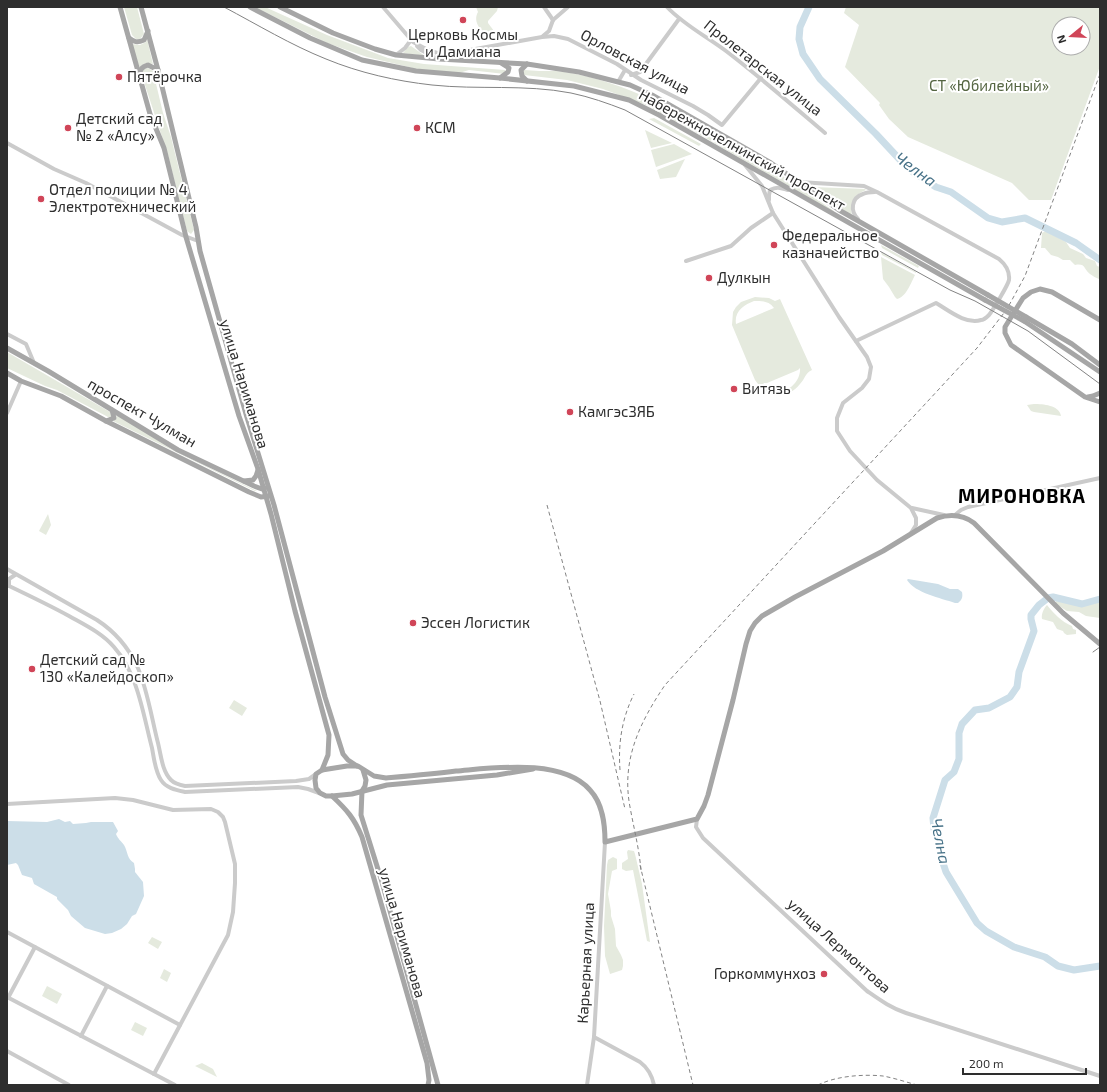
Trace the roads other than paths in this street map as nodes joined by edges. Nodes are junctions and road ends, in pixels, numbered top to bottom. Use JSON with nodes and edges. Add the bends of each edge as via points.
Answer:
{"nodes":[{"id":1,"x":120,"y":7,"type":"edge"},
{"id":2,"x":141,"y":7,"type":"edge"},
{"id":3,"x":250,"y":7,"type":"edge"},
{"id":4,"x":280,"y":7,"type":"edge"},
{"id":5,"x":384,"y":7,"type":"edge"},
{"id":6,"x":544,"y":7,"type":"edge"},
{"id":7,"x":568,"y":7,"type":"edge"},
{"id":8,"x":667,"y":7,"type":"edge"},
{"id":9,"x":679,"y":19,"type":"junction"},
{"id":10,"x":553,"y":20,"type":"junction"},
{"id":11,"x":148,"y":31,"type":"junction"},
{"id":12,"x":542,"y":36,"type":"junction"},
{"id":13,"x":129,"y":38,"type":"junction"},
{"id":14,"x":412,"y":41,"type":"junction"},
{"id":15,"x":396,"y":55,"type":"junction"},
{"id":16,"x":439,"y":59,"type":"junction"},
{"id":17,"x":501,"y":62,"type":"junction"},
{"id":18,"x":527,"y":64,"type":"junction"},
{"id":19,"x":158,"y":70,"type":"junction"},
{"id":20,"x":625,"y":70,"type":"junction"},
{"id":21,"x":631,"y":75,"type":"junction"},
{"id":22,"x":139,"y":76,"type":"junction"},
{"id":23,"x":500,"y":78,"type":"junction"},
{"id":24,"x":761,"y":78,"type":"junction"},
{"id":25,"x":527,"y":81,"type":"junction"},
{"id":26,"x":618,"y":82,"type":"junction"},
{"id":27,"x":825,"y":133,"type":"dead end"},
{"id":28,"x":7,"y":143,"type":"edge"},
{"id":29,"x":745,"y":164,"type":"junction"},
{"id":30,"x":798,"y":182,"type":"junction"},
{"id":31,"x":791,"y":190,"type":"junction"},
{"id":32,"x":878,"y":192,"type":"junction"},
{"id":33,"x":770,"y":204,"type":"junction"},
{"id":34,"x":773,"y":213,"type":"junction"},
{"id":35,"x":864,"y":225,"type":"junction"},
{"id":36,"x":186,"y":237,"type":"junction"},
{"id":37,"x":198,"y":241,"type":"junction"},
{"id":38,"x":686,"y":261,"type":"dead end"},
{"id":39,"x":986,"y":297,"type":"junction"},
{"id":40,"x":1025,"y":319,"type":"junction"},
{"id":41,"x":1100,"y":320,"type":"edge"},
{"id":42,"x":7,"y":334,"type":"edge"},
{"id":43,"x":856,"y":341,"type":"junction"},
{"id":44,"x":7,"y":348,"type":"edge"},
{"id":45,"x":34,"y":363,"type":"junction"},
{"id":46,"x":1100,"y":364,"type":"edge"},
{"id":47,"x":1099,"y":371,"type":"edge"},
{"id":48,"x":7,"y":373,"type":"edge"},
{"id":49,"x":1100,"y":376,"type":"edge"},
{"id":50,"x":21,"y":381,"type":"junction"},
{"id":51,"x":1100,"y":392,"type":"edge"},
{"id":52,"x":1085,"y":397,"type":"junction"},
{"id":53,"x":1100,"y":402,"type":"edge"},
{"id":54,"x":112,"y":410,"type":"junction"},
{"id":55,"x":7,"y":413,"type":"edge"},
{"id":56,"x":246,"y":414,"type":"junction"},
{"id":57,"x":239,"y":416,"type":"junction"},
{"id":58,"x":106,"y":421,"type":"junction"},
{"id":59,"x":258,"y":469,"type":"junction"},
{"id":60,"x":1100,"y":478,"type":"edge"},
{"id":61,"x":244,"y":481,"type":"junction"},
{"id":62,"x":266,"y":488,"type":"junction"},
{"id":63,"x":269,"y":496,"type":"junction"},
{"id":64,"x":911,"y":508,"type":"junction"},
{"id":65,"x":945,"y":515,"type":"junction"},
{"id":66,"x":955,"y":516,"type":"junction"},
{"id":67,"x":911,"y":533,"type":"junction"},
{"id":68,"x":7,"y":569,"type":"edge"},
{"id":69,"x":15,"y":575,"type":"junction"},
{"id":70,"x":8,"y":586,"type":"edge"},
{"id":71,"x":1100,"y":644,"type":"edge"},
{"id":72,"x":360,"y":768,"type":"junction"},
{"id":73,"x":533,"y":769,"type":"junction"},
{"id":74,"x":322,"y":770,"type":"junction"},
{"id":75,"x":316,"y":774,"type":"junction"},
{"id":76,"x":362,"y":791,"type":"junction"},
{"id":77,"x":320,"y":793,"type":"junction"},
{"id":78,"x":332,"y":796,"type":"junction"},
{"id":79,"x":7,"y":804,"type":"edge"},
{"id":80,"x":697,"y":819,"type":"junction"},
{"id":81,"x":605,"y":842,"type":"junction"},
{"id":82,"x":7,"y":932,"type":"edge"},
{"id":83,"x":35,"y":947,"type":"junction"},
{"id":84,"x":107,"y":986,"type":"junction"},
{"id":85,"x":8,"y":997,"type":"edge"},
{"id":86,"x":180,"y":1025,"type":"junction"},
{"id":87,"x":81,"y":1036,"type":"junction"},
{"id":88,"x":594,"y":1037,"type":"junction"},
{"id":89,"x":7,"y":1052,"type":"edge"},
{"id":90,"x":154,"y":1074,"type":"junction"},
{"id":91,"x":1100,"y":1076,"type":"edge"},
{"id":92,"x":69,"y":1085,"type":"edge"},
{"id":93,"x":175,"y":1085,"type":"edge"},
{"id":94,"x":428,"y":1085,"type":"edge"},
{"id":95,"x":438,"y":1085,"type":"edge"},
{"id":96,"x":587,"y":1085,"type":"edge"},
{"id":97,"x":654,"y":1085,"type":"edge"}],
"edges":[{"from":1,"to":13,"type":"main road","name":"улица Нариманова"},
{"from":2,"to":11,"type":"main road","name":"улица Нариманова"},
{"from":3,"to":23,"type":"main road","name":"Набережночелнинский проспект","via":[[310,38],[362,60],[416,71]]},
{"from":4,"to":15,"type":"main road","name":"Набережночелнинский проспект","via":[[333,33]]},
{"from":5,"to":14,"type":"street","name":"Орловская улица"},
{"from":6,"to":10,"type":"street"},
{"from":7,"to":10,"type":"street"},
{"from":8,"to":9,"type":"street","name":"Пролетарская улица"},
{"from":9,"to":21,"type":"street","via":[[640,72]]},
{"from":9,"to":24,"type":"street","name":"Пролетарская улица","via":[[705,35]]},
{"from":10,"to":12,"type":"street","via":[[549,31]]},
{"from":11,"to":13,"type":"main road","via":[[144,40],[134,42]]},
{"from":11,"to":19,"type":"main road","name":"улица Нариманова"},
{"from":12,"to":14,"type":"street","name":"Орловская улица","via":[[453,53],[437,53]]},
{"from":12,"to":20,"type":"street","name":"Орловская улица","via":[[568,39]]},
{"from":13,"to":22,"type":"main road","name":"улица Нариманова"},
{"from":14,"to":15,"type":"street"},
{"from":14,"to":16,"type":"street","via":[[421,50]]},
{"from":15,"to":16,"type":"main road","name":"Набережночелнинский проспект"},
{"from":16,"to":17,"type":"main road","name":"Набережночелнинский проспект"},
{"from":17,"to":18,"type":"main road","name":"Набережночелнинский проспект"},
{"from":17,"to":23,"type":"main road","via":[[509,68]]},
{"from":18,"to":25,"type":"main road","via":[[520,70]]},
{"from":18,"to":26,"type":"main road","name":"Набережночелнинский проспект","via":[[579,72]]},
{"from":19,"to":22,"type":"main road","via":[[148,65],[140,70]]},
{"from":19,"to":37,"type":"main road","name":"улица Нариманова"},
{"from":20,"to":21,"type":"street","name":"Орловская улица"},
{"from":20,"to":26,"type":"street"},
{"from":21,"to":24,"type":"street","name":"Орловская улица","via":[[693,106],[722,126]]},
{"from":22,"to":36,"type":"main road","name":"улица Нариманова","via":[[150,114],[164,148]]},
{"from":23,"to":25,"type":"main road","name":"Набережночелнинский проспект"},
{"from":24,"to":27,"type":"street","name":"Пролетарская улица"},
{"from":25,"to":29,"type":"main road","name":"Набережночелнинский проспект","via":[[574,86],[629,100]]},
{"from":26,"to":30,"type":"main road","name":"Набережночелнинский проспект","via":[[658,99],[771,163]]},
{"from":28,"to":36,"type":"street"},
{"from":29,"to":31,"type":"main road","name":"Набережночелнинский проспект"},
{"from":29,"to":33,"type":"street","via":[[762,186]]},
{"from":30,"to":32,"type":"street","via":[[864,186]]},
{"from":30,"to":35,"type":"main road","name":"Набережночелнинский проспект"},
{"from":31,"to":33,"type":"street","via":[[776,187],[770,190]]},
{"from":31,"to":39,"type":"main road","name":"Набережночелнинский проспект"},
{"from":32,"to":35,"type":"street","via":[[861,194],[852,207],[854,215]]},
{"from":32,"to":43,"type":"street","via":[[999,259],[1005,264],[1009,281],[988,317],[981,321],[962,318],[936,303]]},
{"from":33,"to":34,"type":"street"},
{"from":34,"to":38,"type":"street","via":[[731,246]]},
{"from":34,"to":43,"type":"street"},
{"from":35,"to":39,"type":"main road","name":"Набережночелнинский проспект"},
{"from":36,"to":37,"type":"street"},
{"from":36,"to":57,"type":"main road","name":"улица Нариманова"},
{"from":37,"to":56,"type":"main road","name":"улица Нариманова"},
{"from":39,"to":40,"type":"main road","name":"Набережночелнинский проспект","bridge":true},
{"from":40,"to":46,"type":"main road","name":"Набережночелнинский проспект","via":[[1072,344]]},
{"from":40,"to":47,"type":"main road","name":"Набережночелнинский проспект"},
{"from":41,"to":52,"type":"main road","via":[[1052,292],[1040,289],[1023,298],[1005,327],[1011,345]]},
{"from":42,"to":45,"type":"street","via":[[26,344]]},
{"from":43,"to":64,"type":"street","via":[[867,357],[870,367],[869,379],[843,403],[837,418],[837,431],[850,451],[877,480]]},
{"from":44,"to":45,"type":"main road","name":"проспект Чулман"},
{"from":45,"to":54,"type":"main road","name":"проспект Чулман"},
{"from":47,"to":49,"type":"main road"},
{"from":48,"to":50,"type":"main road","name":"проспект Чулман"},
{"from":50,"to":55,"type":"street"},
{"from":50,"to":58,"type":"main road","name":"проспект Чулман","via":[[61,396]]},
{"from":51,"to":52,"type":"main road"},
{"from":52,"to":53,"type":"main road"},
{"from":54,"to":58,"type":"main road","via":[[114,418]]},
{"from":54,"to":61,"type":"main road","name":"проспект Чулман","via":[[178,450]]},
{"from":56,"to":57,"type":"main road","via":[[244,418]]},
{"from":56,"to":62,"type":"main road","name":"улица Нариманова"},
{"from":57,"to":59,"type":"main road","name":"улица Нариманова"},
{"from":58,"to":63,"type":"main road","name":"проспект Чулман","via":[[249,492],[261,497]]},
{"from":59,"to":61,"type":"main road","via":[[253,480]]},
{"from":59,"to":62,"type":"main road","name":"улица Нариманова"},
{"from":60,"to":66,"type":"street","via":[[968,507]]},
{"from":61,"to":62,"type":"main road","name":"проспект Чулман","via":[[258,488]]},
{"from":62,"to":63,"type":"main road","name":"улица Нариманова"},
{"from":63,"to":72,"type":"main road","name":"улица Нариманова","via":[[339,745],[348,760]]},
{"from":63,"to":74,"type":"main road","name":"улица Нариманова","via":[[329,735],[328,754]]},
{"from":64,"to":65,"type":"street"},
{"from":64,"to":67,"type":"street","via":[[916,518],[916,525]]},
{"from":65,"to":66,"type":"main road"},
{"from":65,"to":67,"type":"main road"},
{"from":66,"to":71,"type":"main road","via":[[965,517],[974,523],[1063,613]]},
{"from":67,"to":80,"type":"main road","via":[[795,597],[754,623],[746,644],[708,795]]},
{"from":68,"to":69,"type":"street"},
{"from":69,"to":70,"type":"street","via":[[9,579]]},
{"from":69,"to":75,"type":"street","via":[[108,627],[126,647],[138,667],[163,766],[172,781],[185,786],[300,781]]},
{"from":70,"to":77,"type":"street","via":[[89,627],[114,646],[132,677],[157,770],[165,785],[185,792],[298,787]]},
{"from":72,"to":73,"type":"main road","via":[[374,776],[386,778],[494,767]]},
{"from":72,"to":74,"type":"main road","via":[[347,766]]},
{"from":72,"to":76,"type":"main road","name":"улица Нариманова","via":[[366,780]]},
{"from":73,"to":76,"type":"main road","via":[[497,775],[388,785]]},
{"from":73,"to":81,"type":"main road","via":[[552,770],[564,774],[590,790],[602,815]]},
{"from":74,"to":75,"type":"main road"},
{"from":75,"to":77,"type":"main road","via":[[315,784]]},
{"from":76,"to":78,"type":"main road"},
{"from":76,"to":95,"type":"main road","name":"улица Нариманова","via":[[361,815]]},
{"from":77,"to":78,"type":"main road"},
{"from":78,"to":94,"type":"main road","name":"улица Нариманова","via":[[356,822],[362,837],[427,1063]]},
{"from":79,"to":86,"type":"street","via":[[115,798],[173,810],[211,809],[223,817],[234,858],[231,925],[220,951]]},
{"from":80,"to":81,"type":"main road"},
{"from":80,"to":91,"type":"street","name":"улица Лермонтова","via":[[696,827],[703,838],[867,991],[880,1000],[906,1013]]},
{"from":81,"to":88,"type":"street","name":"Карьерная улица"},
{"from":82,"to":83,"type":"street"},
{"from":83,"to":84,"type":"street"},
{"from":83,"to":85,"type":"street"},
{"from":84,"to":86,"type":"street"},
{"from":84,"to":87,"type":"street"},
{"from":85,"to":87,"type":"street"},
{"from":86,"to":90,"type":"street"},
{"from":87,"to":90,"type":"street"},
{"from":88,"to":96,"type":"street","name":"Карьерная улица"},
{"from":88,"to":97,"type":"street","via":[[646,1066]]},
{"from":89,"to":92,"type":"street"},
{"from":90,"to":93,"type":"street"}]}
